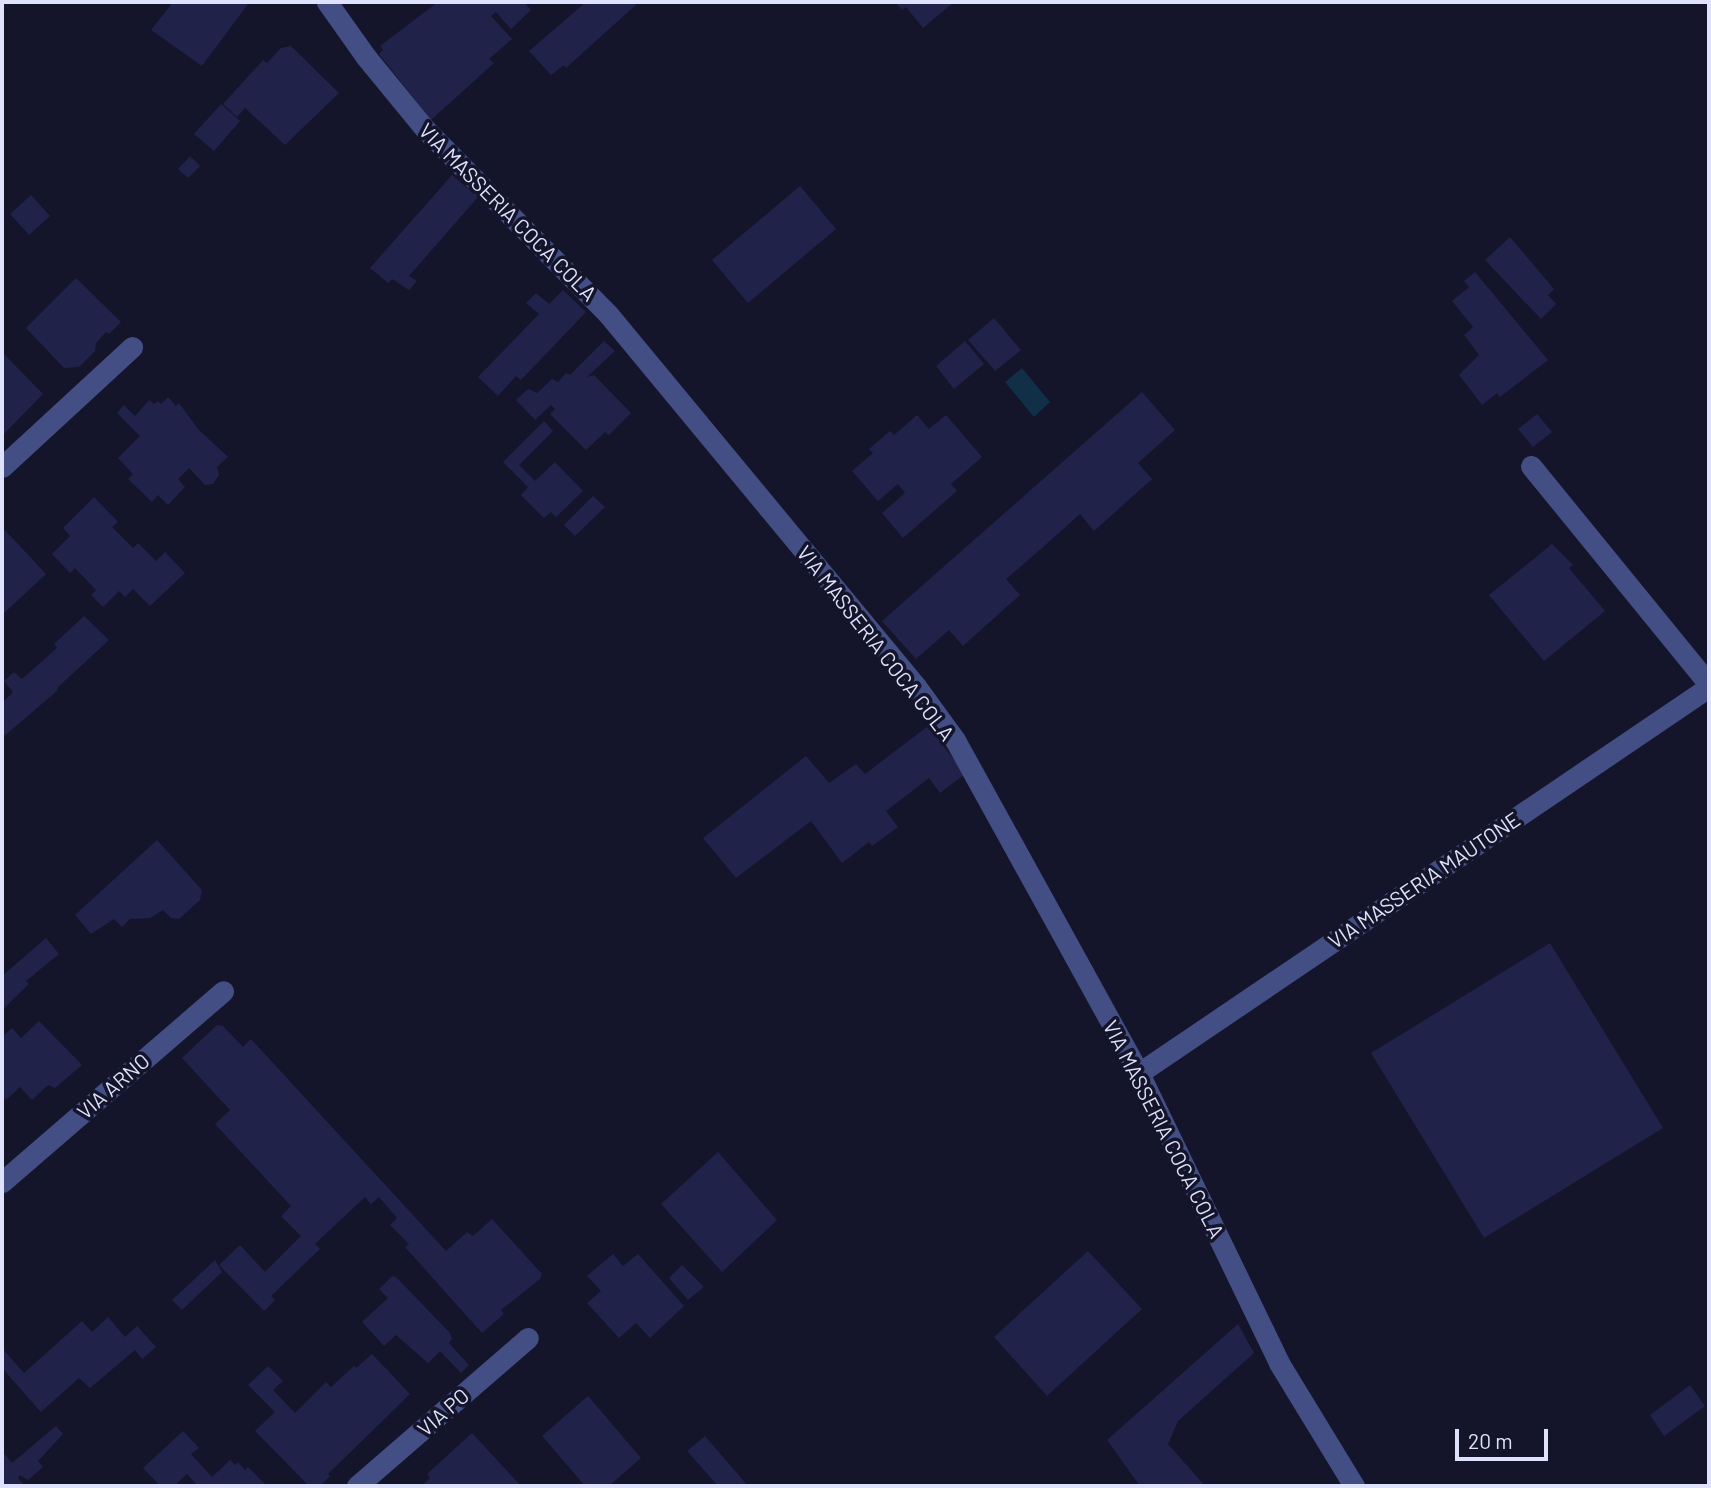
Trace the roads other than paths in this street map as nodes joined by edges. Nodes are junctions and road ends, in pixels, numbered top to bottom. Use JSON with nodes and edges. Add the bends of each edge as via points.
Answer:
{"nodes":[{"id":1,"x":327,"y":2,"type":"edge"},
{"id":2,"x":132,"y":347,"type":"dead end"},
{"id":3,"x":1531,"y":466,"type":"dead end"},
{"id":4,"x":2,"y":467,"type":"edge"},
{"id":5,"x":1709,"y":686,"type":"edge"},
{"id":6,"x":223,"y":991,"type":"dead end"},
{"id":7,"x":1139,"y":1073,"type":"junction"},
{"id":8,"x":2,"y":1182,"type":"edge"},
{"id":9,"x":528,"y":1338,"type":"dead end"},
{"id":10,"x":357,"y":1486,"type":"edge"},
{"id":11,"x":1354,"y":1486,"type":"edge"}],
"edges":[{"from":1,"to":7,"type":"street","name":"VIA MASSERIA COCA COLA","via":[[425,130],[608,314],[915,685],[955,740]]},
{"from":2,"to":4,"type":"street"},
{"from":3,"to":5,"type":"street"},
{"from":5,"to":7,"type":"street","name":"VIA MASSERIA MAUTONE"},
{"from":6,"to":8,"type":"street","name":"VIA ARNO"},
{"from":7,"to":11,"type":"street","name":"VIA MASSERIA COCA COLA","via":[[1279,1363]]},
{"from":9,"to":10,"type":"street","name":"VIA PO"}]}
